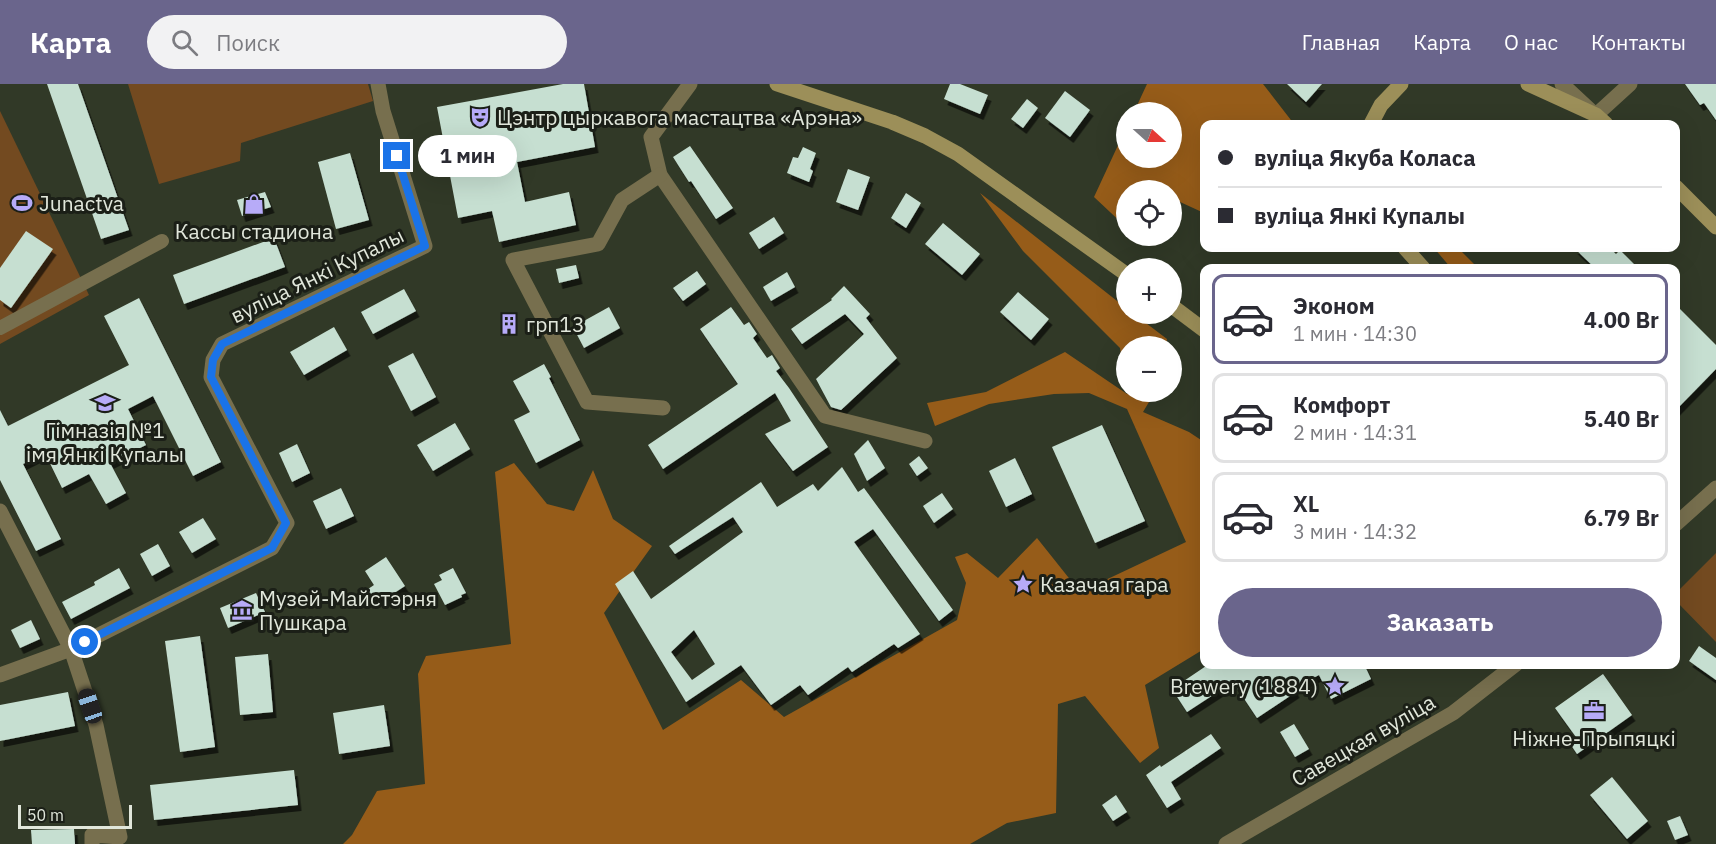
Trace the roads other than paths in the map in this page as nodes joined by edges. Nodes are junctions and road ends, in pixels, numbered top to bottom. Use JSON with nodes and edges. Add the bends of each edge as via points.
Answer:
{"nodes":[{"id":1,"x":378,"y":84,"type":"edge"},
{"id":2,"x":690,"y":84,"type":"edge"},
{"id":3,"x":777,"y":84,"type":"edge"},
{"id":4,"x":1401,"y":84,"type":"edge"},
{"id":5,"x":1527,"y":84,"type":"edge"},
{"id":6,"x":1562,"y":84,"type":"edge"},
{"id":7,"x":1630,"y":84,"type":"edge"},
{"id":8,"x":1373,"y":120,"type":"edge"},
{"id":9,"x":1601,"y":120,"type":"edge"},
{"id":10,"x":660,"y":175,"type":"junction"},
{"id":11,"x":1680,"y":191,"type":"edge"},
{"id":12,"x":1716,"y":227,"type":"edge"},
{"id":13,"x":162,"y":241,"type":"dead end"},
{"id":14,"x":1409,"y":252,"type":"edge"},
{"id":15,"x":1419,"y":264,"type":"edge"},
{"id":16,"x":1116,"y":267,"type":"edge"},
{"id":17,"x":1182,"y":314,"type":"edge"},
{"id":18,"x":1200,"y":327,"type":"edge"},
{"id":19,"x":0,"y":328,"type":"edge"},
{"id":20,"x":663,"y":408,"type":"dead end"},
{"id":21,"x":925,"y":441,"type":"dead end"},
{"id":22,"x":1716,"y":488,"type":"edge"},
{"id":23,"x":0,"y":511,"type":"edge"},
{"id":24,"x":1680,"y":520,"type":"edge"},
{"id":25,"x":71,"y":649,"type":"junction"},
{"id":26,"x":1510,"y":669,"type":"edge"},
{"id":27,"x":0,"y":675,"type":"edge"},
{"id":28,"x":92,"y":844,"type":"edge"},
{"id":29,"x":1226,"y":844,"type":"edge"}],
"edges":[{"from":1,"to":25,"type":"street","name":"вуліца Янкі Купалы","via":[[425,246],[222,344],[213,360],[211,377],[286,523],[272,548]]},
{"from":2,"to":10,"type":"street","via":[[651,137]]},
{"from":3,"to":16,"type":"main road","via":[[891,122],[958,153]]},
{"from":4,"to":8,"type":"main road"},
{"from":5,"to":9,"type":"main road"},
{"from":6,"to":9,"type":"street"},
{"from":7,"to":9,"type":"street"},
{"from":10,"to":20,"type":"street","via":[[622,200],[598,244],[513,260],[587,402]]},
{"from":10,"to":21,"type":"street","via":[[825,416]]},
{"from":11,"to":12,"type":"main road"},
{"from":13,"to":19,"type":"street"},
{"from":14,"to":15,"type":"main road"},
{"from":17,"to":18,"type":"main road"},
{"from":22,"to":24,"type":"street"},
{"from":23,"to":25,"type":"street"},
{"from":25,"to":27,"type":"street"},
{"from":25,"to":28,"type":"street","via":[[96,725],[120,837],[92,836]]},
{"from":26,"to":29,"type":"street","name":"Савецкая вуліца","via":[[1454,713]]}]}
